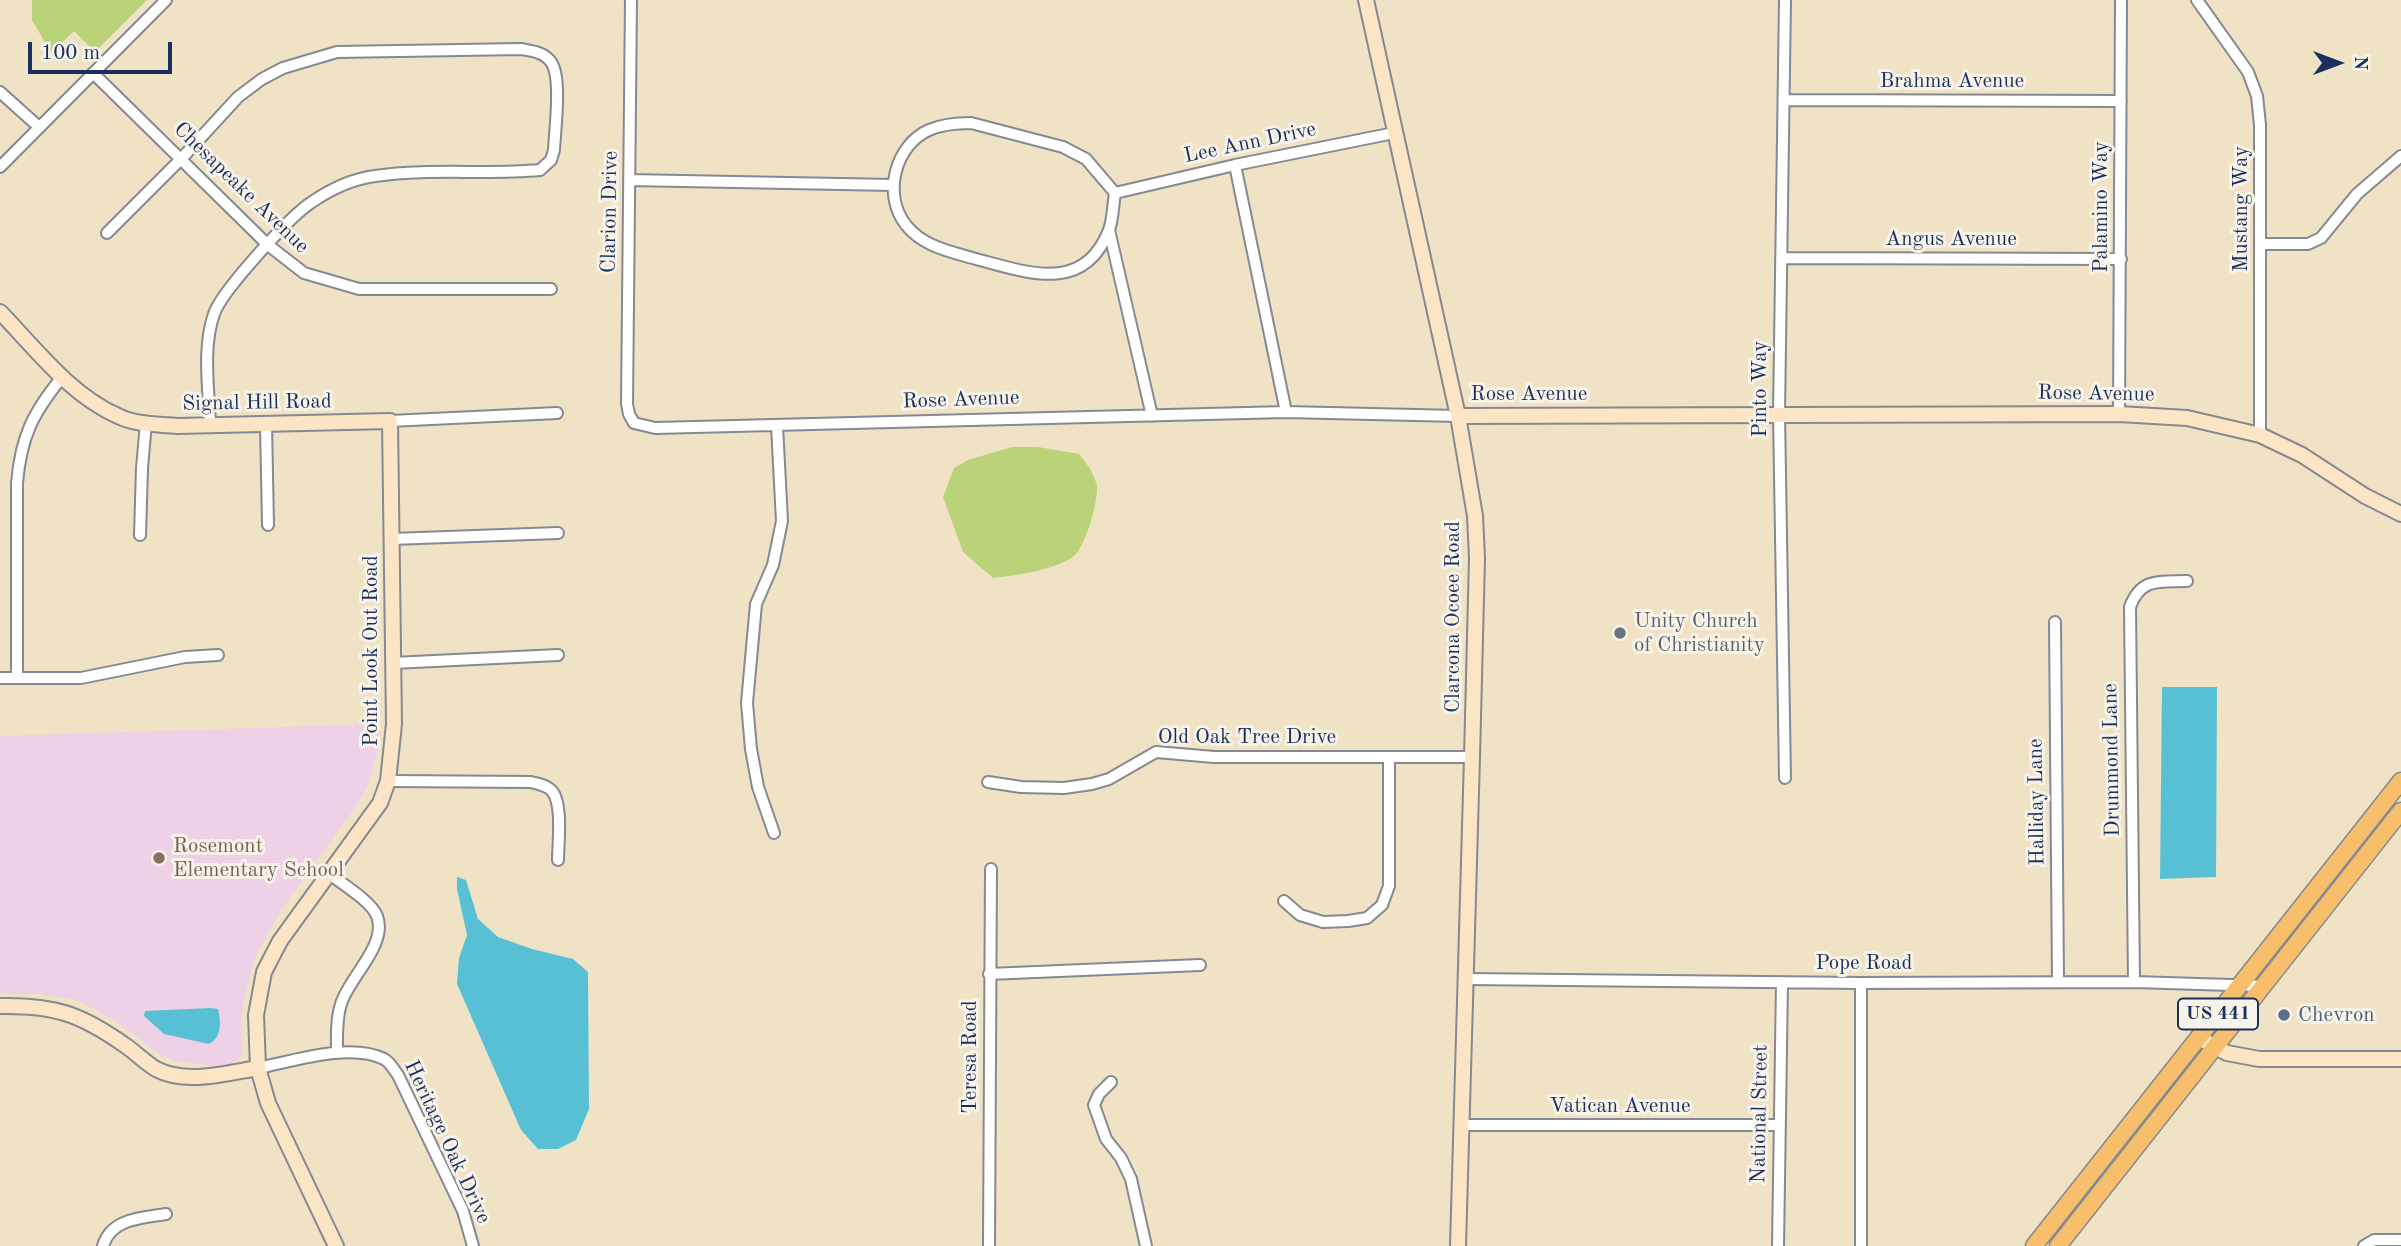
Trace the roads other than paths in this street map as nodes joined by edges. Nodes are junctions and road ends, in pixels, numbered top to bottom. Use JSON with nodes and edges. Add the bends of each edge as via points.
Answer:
{"nodes":[{"id":1,"x":166,"y":0,"type":"edge"},
{"id":2,"x":631,"y":0,"type":"edge"},
{"id":3,"x":1366,"y":0,"type":"edge"},
{"id":4,"x":1785,"y":0,"type":"edge"},
{"id":5,"x":2121,"y":0,"type":"edge"},
{"id":6,"x":2197,"y":0,"type":"edge"},
{"id":7,"x":93,"y":73,"type":"junction"},
{"id":8,"x":0,"y":92,"type":"edge"},
{"id":9,"x":1784,"y":100,"type":"junction"},
{"id":10,"x":2121,"y":101,"type":"junction"},
{"id":11,"x":39,"y":127,"type":"junction"},
{"id":12,"x":1395,"y":133,"type":"junction"},
{"id":13,"x":2401,"y":156,"type":"edge"},
{"id":14,"x":182,"y":158,"type":"junction"},
{"id":15,"x":1235,"y":166,"type":"junction"},
{"id":16,"x":0,"y":167,"type":"edge"},
{"id":17,"x":629,"y":180,"type":"junction"},
{"id":18,"x":893,"y":185,"type":"junction"},
{"id":19,"x":1115,"y":193,"type":"junction"},
{"id":20,"x":1109,"y":230,"type":"junction"},
{"id":21,"x":107,"y":233,"type":"dead end"},
{"id":22,"x":268,"y":244,"type":"junction"},
{"id":23,"x":2260,"y":244,"type":"junction"},
{"id":24,"x":1781,"y":258,"type":"junction"},
{"id":25,"x":2121,"y":259,"type":"junction"},
{"id":26,"x":551,"y":289,"type":"dead end"},
{"id":27,"x":0,"y":312,"type":"edge"},
{"id":28,"x":62,"y":377,"type":"junction"},
{"id":29,"x":1286,"y":412,"type":"junction"},
{"id":30,"x":557,"y":413,"type":"dead end"},
{"id":31,"x":1779,"y":414,"type":"junction"},
{"id":32,"x":2119,"y":414,"type":"junction"},
{"id":33,"x":1152,"y":416,"type":"junction"},
{"id":34,"x":1458,"y":416,"type":"junction"},
{"id":35,"x":390,"y":421,"type":"junction"},
{"id":36,"x":146,"y":424,"type":"junction"},
{"id":37,"x":266,"y":424,"type":"junction"},
{"id":38,"x":634,"y":424,"type":"joint"},
{"id":39,"x":210,"y":425,"type":"junction"},
{"id":40,"x":777,"y":426,"type":"junction"},
{"id":41,"x":2260,"y":435,"type":"junction"},
{"id":42,"x":2401,"y":514,"type":"edge"},
{"id":43,"x":268,"y":525,"type":"dead end"},
{"id":44,"x":558,"y":533,"type":"dead end"},
{"id":45,"x":140,"y":535,"type":"dead end"},
{"id":46,"x":391,"y":539,"type":"junction"},
{"id":47,"x":2187,"y":581,"type":"dead end"},
{"id":48,"x":2055,"y":622,"type":"dead end"},
{"id":49,"x":218,"y":655,"type":"dead end"},
{"id":50,"x":558,"y":655,"type":"dead end"},
{"id":51,"x":393,"y":663,"type":"junction"},
{"id":52,"x":0,"y":678,"type":"edge"},
{"id":53,"x":17,"y":678,"type":"junction"},
{"id":54,"x":1390,"y":757,"type":"junction"},
{"id":55,"x":1472,"y":757,"type":"junction"},
{"id":56,"x":1785,"y":778,"type":"dead end"},
{"id":57,"x":388,"y":781,"type":"junction"},
{"id":58,"x":2401,"y":781,"type":"edge"},
{"id":59,"x":988,"y":782,"type":"dead end"},
{"id":60,"x":2401,"y":811,"type":"edge"},
{"id":61,"x":774,"y":833,"type":"dead end"},
{"id":62,"x":558,"y":860,"type":"dead end"},
{"id":63,"x":990,"y":869,"type":"dead end"},
{"id":64,"x":328,"y":873,"type":"junction"},
{"id":65,"x":1284,"y":901,"type":"dead end"},
{"id":66,"x":1200,"y":965,"type":"dead end"},
{"id":67,"x":989,"y":974,"type":"junction"},
{"id":68,"x":1466,"y":978,"type":"junction"},
{"id":69,"x":1782,"y":982,"type":"junction"},
{"id":70,"x":2058,"y":982,"type":"junction"},
{"id":71,"x":2134,"y":982,"type":"junction"},
{"id":72,"x":1861,"y":983,"type":"junction"},
{"id":73,"x":2240,"y":985,"type":"junction"},
{"id":74,"x":2263,"y":986,"type":"junction"},
{"id":75,"x":0,"y":1006,"type":"edge"},
{"id":76,"x":2199,"y":1038,"type":"junction"},
{"id":77,"x":2214,"y":1048,"type":"junction"},
{"id":78,"x":337,"y":1053,"type":"junction"},
{"id":79,"x":2401,"y":1059,"type":"edge"},
{"id":80,"x":258,"y":1068,"type":"junction"},
{"id":81,"x":1111,"y":1082,"type":"dead end"},
{"id":82,"x":1462,"y":1125,"type":"junction"},
{"id":83,"x":1779,"y":1125,"type":"junction"},
{"id":84,"x":166,"y":1213,"type":"dead end"},
{"id":85,"x":2401,"y":1240,"type":"edge"},
{"id":86,"x":2369,"y":1243,"type":"edge"},
{"id":87,"x":103,"y":1246,"type":"edge"},
{"id":88,"x":336,"y":1246,"type":"edge"},
{"id":89,"x":473,"y":1246,"type":"edge"},
{"id":90,"x":989,"y":1246,"type":"edge"},
{"id":91,"x":1146,"y":1246,"type":"edge"},
{"id":92,"x":1458,"y":1246,"type":"edge"},
{"id":93,"x":1778,"y":1246,"type":"edge"},
{"id":94,"x":1861,"y":1246,"type":"edge"},
{"id":95,"x":2034,"y":1246,"type":"edge"},
{"id":96,"x":2058,"y":1246,"type":"edge"}],
"edges":[{"from":1,"to":7,"type":"street"},
{"from":2,"to":17,"type":"street","name":"Clarion Drive"},
{"from":3,"to":12,"type":"street","name":"Clarcona Ocoee Road"},
{"from":4,"to":9,"type":"street","name":"Pinto Way"},
{"from":5,"to":10,"type":"street","name":"Palamino Way"},
{"from":6,"to":23,"type":"street","name":"Mustang Way","via":[[2248,72],[2257,96]]},
{"from":7,"to":11,"type":"street"},
{"from":7,"to":14,"type":"street","name":"Chesapeake Avenue"},
{"from":8,"to":11,"type":"street"},
{"from":9,"to":10,"type":"street","name":"Brahma Avenue"},
{"from":9,"to":24,"type":"street","name":"Pinto Way"},
{"from":10,"to":25,"type":"street","name":"Palamino Way"},
{"from":11,"to":16,"type":"street"},
{"from":12,"to":15,"type":"street","name":"Lee Ann Drive"},
{"from":12,"to":34,"type":"street","name":"Clarcona Ocoee Road"},
{"from":13,"to":23,"type":"street","via":[[2357,194],[2321,238],[2308,244]]},
{"from":14,"to":21,"type":"street"},
{"from":14,"to":22,"type":"street","name":"Chesapeake Avenue"},
{"from":14,"to":22,"type":"street","via":[[238,97],[262,79],[337,52],[521,49],[539,52],[550,60],[556,72],[554,150],[540,170],[410,173],[341,184],[309,204]]},
{"from":15,"to":19,"type":"street","name":"Lee Ann Drive"},
{"from":15,"to":29,"type":"street"},
{"from":17,"to":18,"type":"street"},
{"from":17,"to":38,"type":"street","name":"Clarion Drive","via":[[627,404]]},
{"from":18,"to":19,"type":"street","via":[[909,144],[946,124],[971,123],[1063,147],[1086,159]]},
{"from":18,"to":20,"type":"street","via":[[906,226],[936,248],[1033,274],[1075,269],[1095,254]]},
{"from":19,"to":20,"type":"street"},
{"from":20,"to":33,"type":"street"},
{"from":22,"to":26,"type":"street","name":"Chesapeake Avenue","via":[[304,273],[359,289]]},
{"from":22,"to":39,"type":"street","via":[[214,312],[208,337]]},
{"from":23,"to":41,"type":"street","name":"Mustang Way"},
{"from":24,"to":25,"type":"street","name":"Angus Avenue"},
{"from":24,"to":31,"type":"street","name":"Pinto Way"},
{"from":25,"to":32,"type":"street","name":"Palamino Way"},
{"from":27,"to":28,"type":"street","name":"Signal Hill Road"},
{"from":28,"to":36,"type":"street","name":"Signal Hill Road","via":[[120,417]]},
{"from":28,"to":53,"type":"street","via":[[40,404],[20,453]]},
{"from":29,"to":33,"type":"street","name":"Rose Avenue"},
{"from":29,"to":34,"type":"street","name":"Rose Avenue"},
{"from":30,"to":35,"type":"street","name":"Signal Hill Road"},
{"from":31,"to":32,"type":"street","name":"Rose Avenue"},
{"from":31,"to":34,"type":"street","name":"Rose Avenue"},
{"from":31,"to":56,"type":"street","name":"Pinto Way"},
{"from":32,"to":41,"type":"street","name":"Rose Avenue","via":[[2187,418]]},
{"from":33,"to":40,"type":"street","name":"Rose Avenue"},
{"from":34,"to":55,"type":"street","name":"Clarcona Ocoee Road","via":[[1475,516],[1477,558]]},
{"from":35,"to":37,"type":"street","name":"Signal Hill Road"},
{"from":35,"to":46,"type":"street","name":"Point Look Out Road"},
{"from":36,"to":39,"type":"street","name":"Signal Hill Road"},
{"from":36,"to":45,"type":"street"},
{"from":37,"to":39,"type":"street","name":"Signal Hill Road"},
{"from":37,"to":43,"type":"street"},
{"from":38,"to":40,"type":"street","name":"Rose Avenue","via":[[655,428]]},
{"from":40,"to":61,"type":"street","via":[[782,521],[773,565],[756,604],[747,703],[758,787]]},
{"from":41,"to":42,"type":"street","name":"Rose Avenue"},
{"from":44,"to":46,"type":"street"},
{"from":46,"to":51,"type":"street","name":"Point Look Out Road"},
{"from":47,"to":71,"type":"street","name":"Drummond Lane","via":[[2145,585],[2130,607]]},
{"from":48,"to":70,"type":"street","name":"Halliday Lane"},
{"from":49,"to":53,"type":"street","via":[[172,659],[81,678]]},
{"from":50,"to":51,"type":"street"},
{"from":51,"to":57,"type":"street","name":"Point Look Out Road","via":[[394,742]]},
{"from":52,"to":53,"type":"street"},
{"from":54,"to":55,"type":"street","name":"Old Oak Tree Drive"},
{"from":54,"to":59,"type":"street","name":"Old Oak Tree Drive","via":[[1214,757],[1156,752],[1092,784],[1065,788]]},
{"from":54,"to":65,"type":"street","via":[[1390,886],[1382,905],[1367,918],[1322,922],[1300,915]]},
{"from":55,"to":68,"type":"street","name":"Clarcona Ocoee Road"},
{"from":57,"to":62,"type":"street","via":[[544,785],[553,792],[558,808]]},
{"from":57,"to":64,"type":"street","name":"Point Look Out Road","via":[[380,803]]},
{"from":58,"to":73,"type":"main road","number":"US 441"},
{"from":60,"to":74,"type":"main road","number":"US 441"},
{"from":63,"to":67,"type":"street","name":"Teresa Road"},
{"from":64,"to":78,"type":"street","via":[[371,906],[378,917],[379,935],[341,1003]]},
{"from":64,"to":80,"type":"street","name":"Point Look Out Road","via":[[264,972],[256,1016]]},
{"from":66,"to":67,"type":"street"},
{"from":67,"to":90,"type":"street","name":"Teresa Road"},
{"from":68,"to":69,"type":"street","name":"Pope Road"},
{"from":68,"to":82,"type":"street","name":"Clarcona Ocoee Road"},
{"from":69,"to":72,"type":"street","name":"Pope Road"},
{"from":69,"to":83,"type":"street","name":"National Street"},
{"from":70,"to":71,"type":"street","name":"Pope Road"},
{"from":70,"to":72,"type":"street","name":"Pope Road"},
{"from":71,"to":73,"type":"street","name":"Pope Road"},
{"from":72,"to":94,"type":"street"},
{"from":73,"to":74,"type":"street","name":"Pope Road"},
{"from":73,"to":76,"type":"main road","number":"US 441"},
{"from":74,"to":77,"type":"main road","number":"US 441"},
{"from":75,"to":80,"type":"street","via":[[47,1007],[72,1014],[98,1026],[157,1069],[181,1075]]},
{"from":76,"to":77,"type":"street"},
{"from":76,"to":95,"type":"main road","number":"US 441"},
{"from":77,"to":79,"type":"street","via":[[2259,1059]]},
{"from":77,"to":96,"type":"main road","number":"US 441"},
{"from":78,"to":80,"type":"street","name":"Heritage Oak Drive"},
{"from":78,"to":89,"type":"street","name":"Heritage Oak Drive","via":[[368,1053],[387,1060],[398,1075],[463,1211]]},
{"from":80,"to":88,"type":"street","name":"Point Look Out Road","via":[[268,1103]]},
{"from":81,"to":91,"type":"street","via":[[1094,1105],[1106,1139],[1131,1179]]},
{"from":82,"to":83,"type":"street","name":"Vatican Avenue"},
{"from":82,"to":92,"type":"street","name":"Clarcona Ocoee Road"},
{"from":83,"to":93,"type":"street","name":"National Street"},
{"from":84,"to":87,"type":"street","via":[[126,1221],[111,1230]]},
{"from":85,"to":86,"type":"street"}]}
